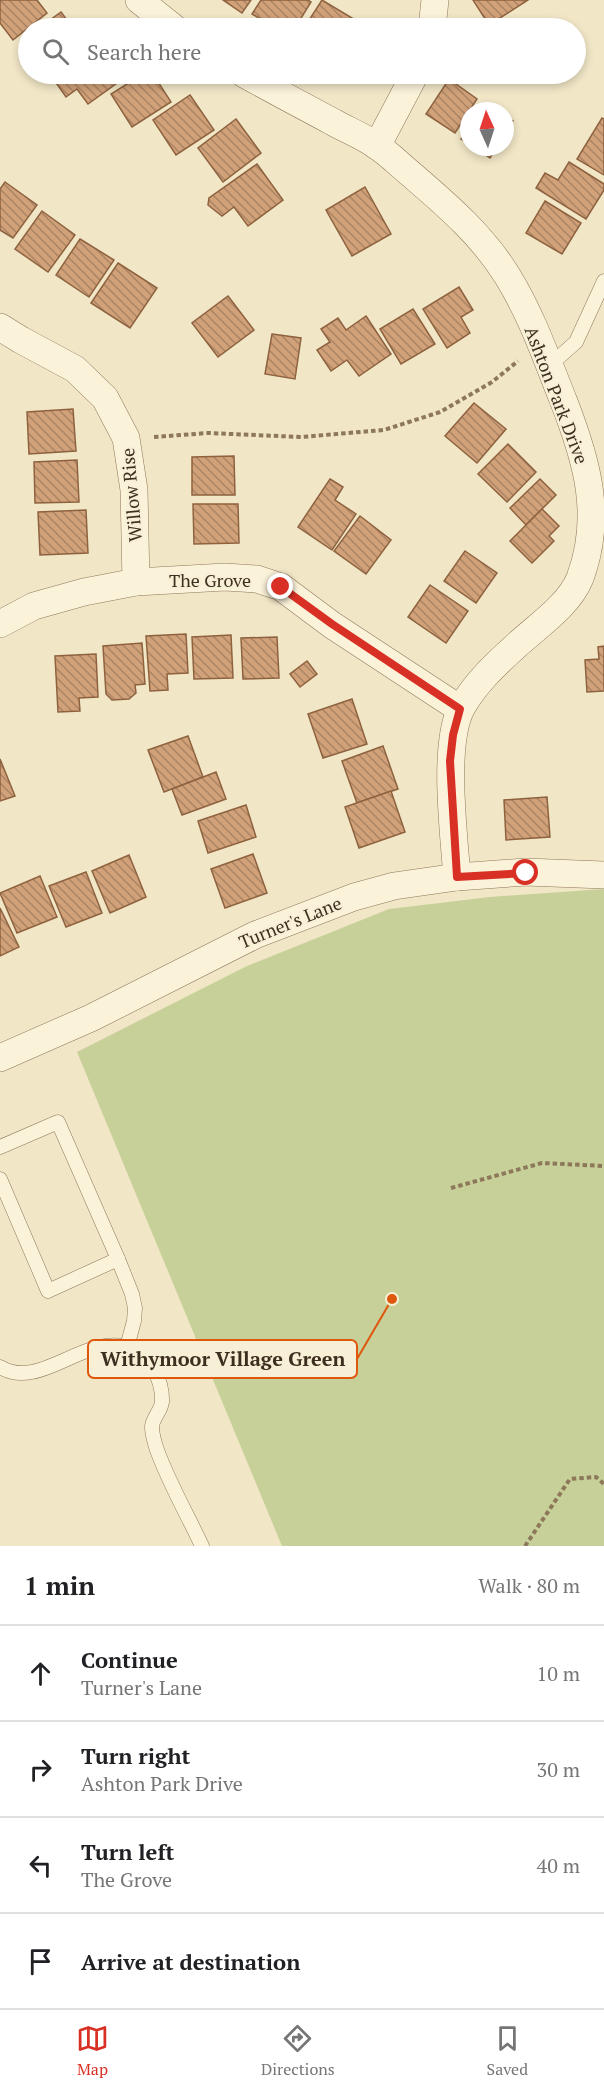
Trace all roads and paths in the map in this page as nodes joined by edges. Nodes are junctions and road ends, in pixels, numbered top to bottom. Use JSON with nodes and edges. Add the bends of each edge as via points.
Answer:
{"nodes":[{"id":1,"x":138,"y":0,"type":"edge"},
{"id":2,"x":435,"y":0,"type":"edge"},
{"id":3,"x":161,"y":18,"type":"edge"},
{"id":4,"x":433,"y":18,"type":"edge"},
{"id":5,"x":262,"y":84,"type":"edge"},
{"id":6,"x":410,"y":84,"type":"edge"},
{"id":7,"x":376,"y":146,"type":"junction"},
{"id":8,"x":604,"y":281,"type":"edge"},
{"id":9,"x":0,"y":327,"type":"edge"},
{"id":10,"x":545,"y":354,"type":"junction"},
{"id":11,"x":126,"y":438,"type":"junction"},
{"id":12,"x":136,"y":582,"type":"junction"},
{"id":13,"x":0,"y":624,"type":"edge"},
{"id":14,"x":460,"y":709,"type":"junction"},
{"id":15,"x":604,"y":875,"type":"edge"},
{"id":16,"x":457,"y":877,"type":"junction"},
{"id":17,"x":0,"y":1058,"type":"edge"},
{"id":18,"x":0,"y":1147,"type":"edge"},
{"id":19,"x":604,"y":1166,"type":"edge"},
{"id":20,"x":0,"y":1179,"type":"edge"},
{"id":21,"x":451,"y":1188,"type":"dead end"},
{"id":22,"x":118,"y":1259,"type":"junction"},
{"id":23,"x":127,"y":1347,"type":"junction"},
{"id":24,"x":0,"y":1367,"type":"edge"},
{"id":25,"x":604,"y":1484,"type":"edge"},
{"id":26,"x":202,"y":1546,"type":"edge"},
{"id":27,"x":525,"y":1546,"type":"edge"}],
"edges":[{"from":1,"to":3,"type":"street"},
{"from":2,"to":4,"type":"street"},
{"from":5,"to":7,"type":"street","name":"Ashton Park Drive"},
{"from":6,"to":7,"type":"street"},
{"from":7,"to":10,"type":"street","name":"Ashton Park Drive","via":[[456,212],[490,251],[509,279]]},
{"from":8,"to":10,"type":"lane","via":[[576,342]]},
{"from":9,"to":11,"type":"street","name":"Willow Rise","via":[[75,369],[105,398]]},
{"from":10,"to":11,"type":"path","via":[[440,412],[384,430],[301,437],[208,433]]},
{"from":10,"to":14,"type":"street","name":"Ashton Park Drive","via":[[585,465],[593,522],[589,550],[566,601],[492,667]]},
{"from":11,"to":12,"type":"street","name":"Willow Rise","via":[[134,490]]},
{"from":12,"to":13,"type":"street","name":"The Grove","via":[[34,606]]},
{"from":12,"to":14,"type":"street","name":"The Grove","via":[[225,577],[257,579],[281,587]]},
{"from":14,"to":16,"type":"street","name":"Ashton Park Drive","via":[[450,761]]},
{"from":15,"to":16,"type":"street","name":"Turner's Lane","via":[[526,873]]},
{"from":16,"to":17,"type":"street","name":"Turner's Lane","via":[[394,886],[354,897],[255,935],[92,1018]]},
{"from":18,"to":22,"type":"lane","via":[[58,1122]]},
{"from":19,"to":21,"type":"path","via":[[542,1163]]},
{"from":20,"to":22,"type":"lane","via":[[48,1291]]},
{"from":22,"to":23,"type":"lane","via":[[135,1308]]},
{"from":23,"to":24,"type":"lane","via":[[102,1346],[22,1374]]},
{"from":23,"to":26,"type":"lane","via":[[153,1368],[161,1384],[162,1404],[152,1426],[157,1449]]},
{"from":25,"to":27,"type":"path","via":[[596,1477],[570,1479]]}]}
